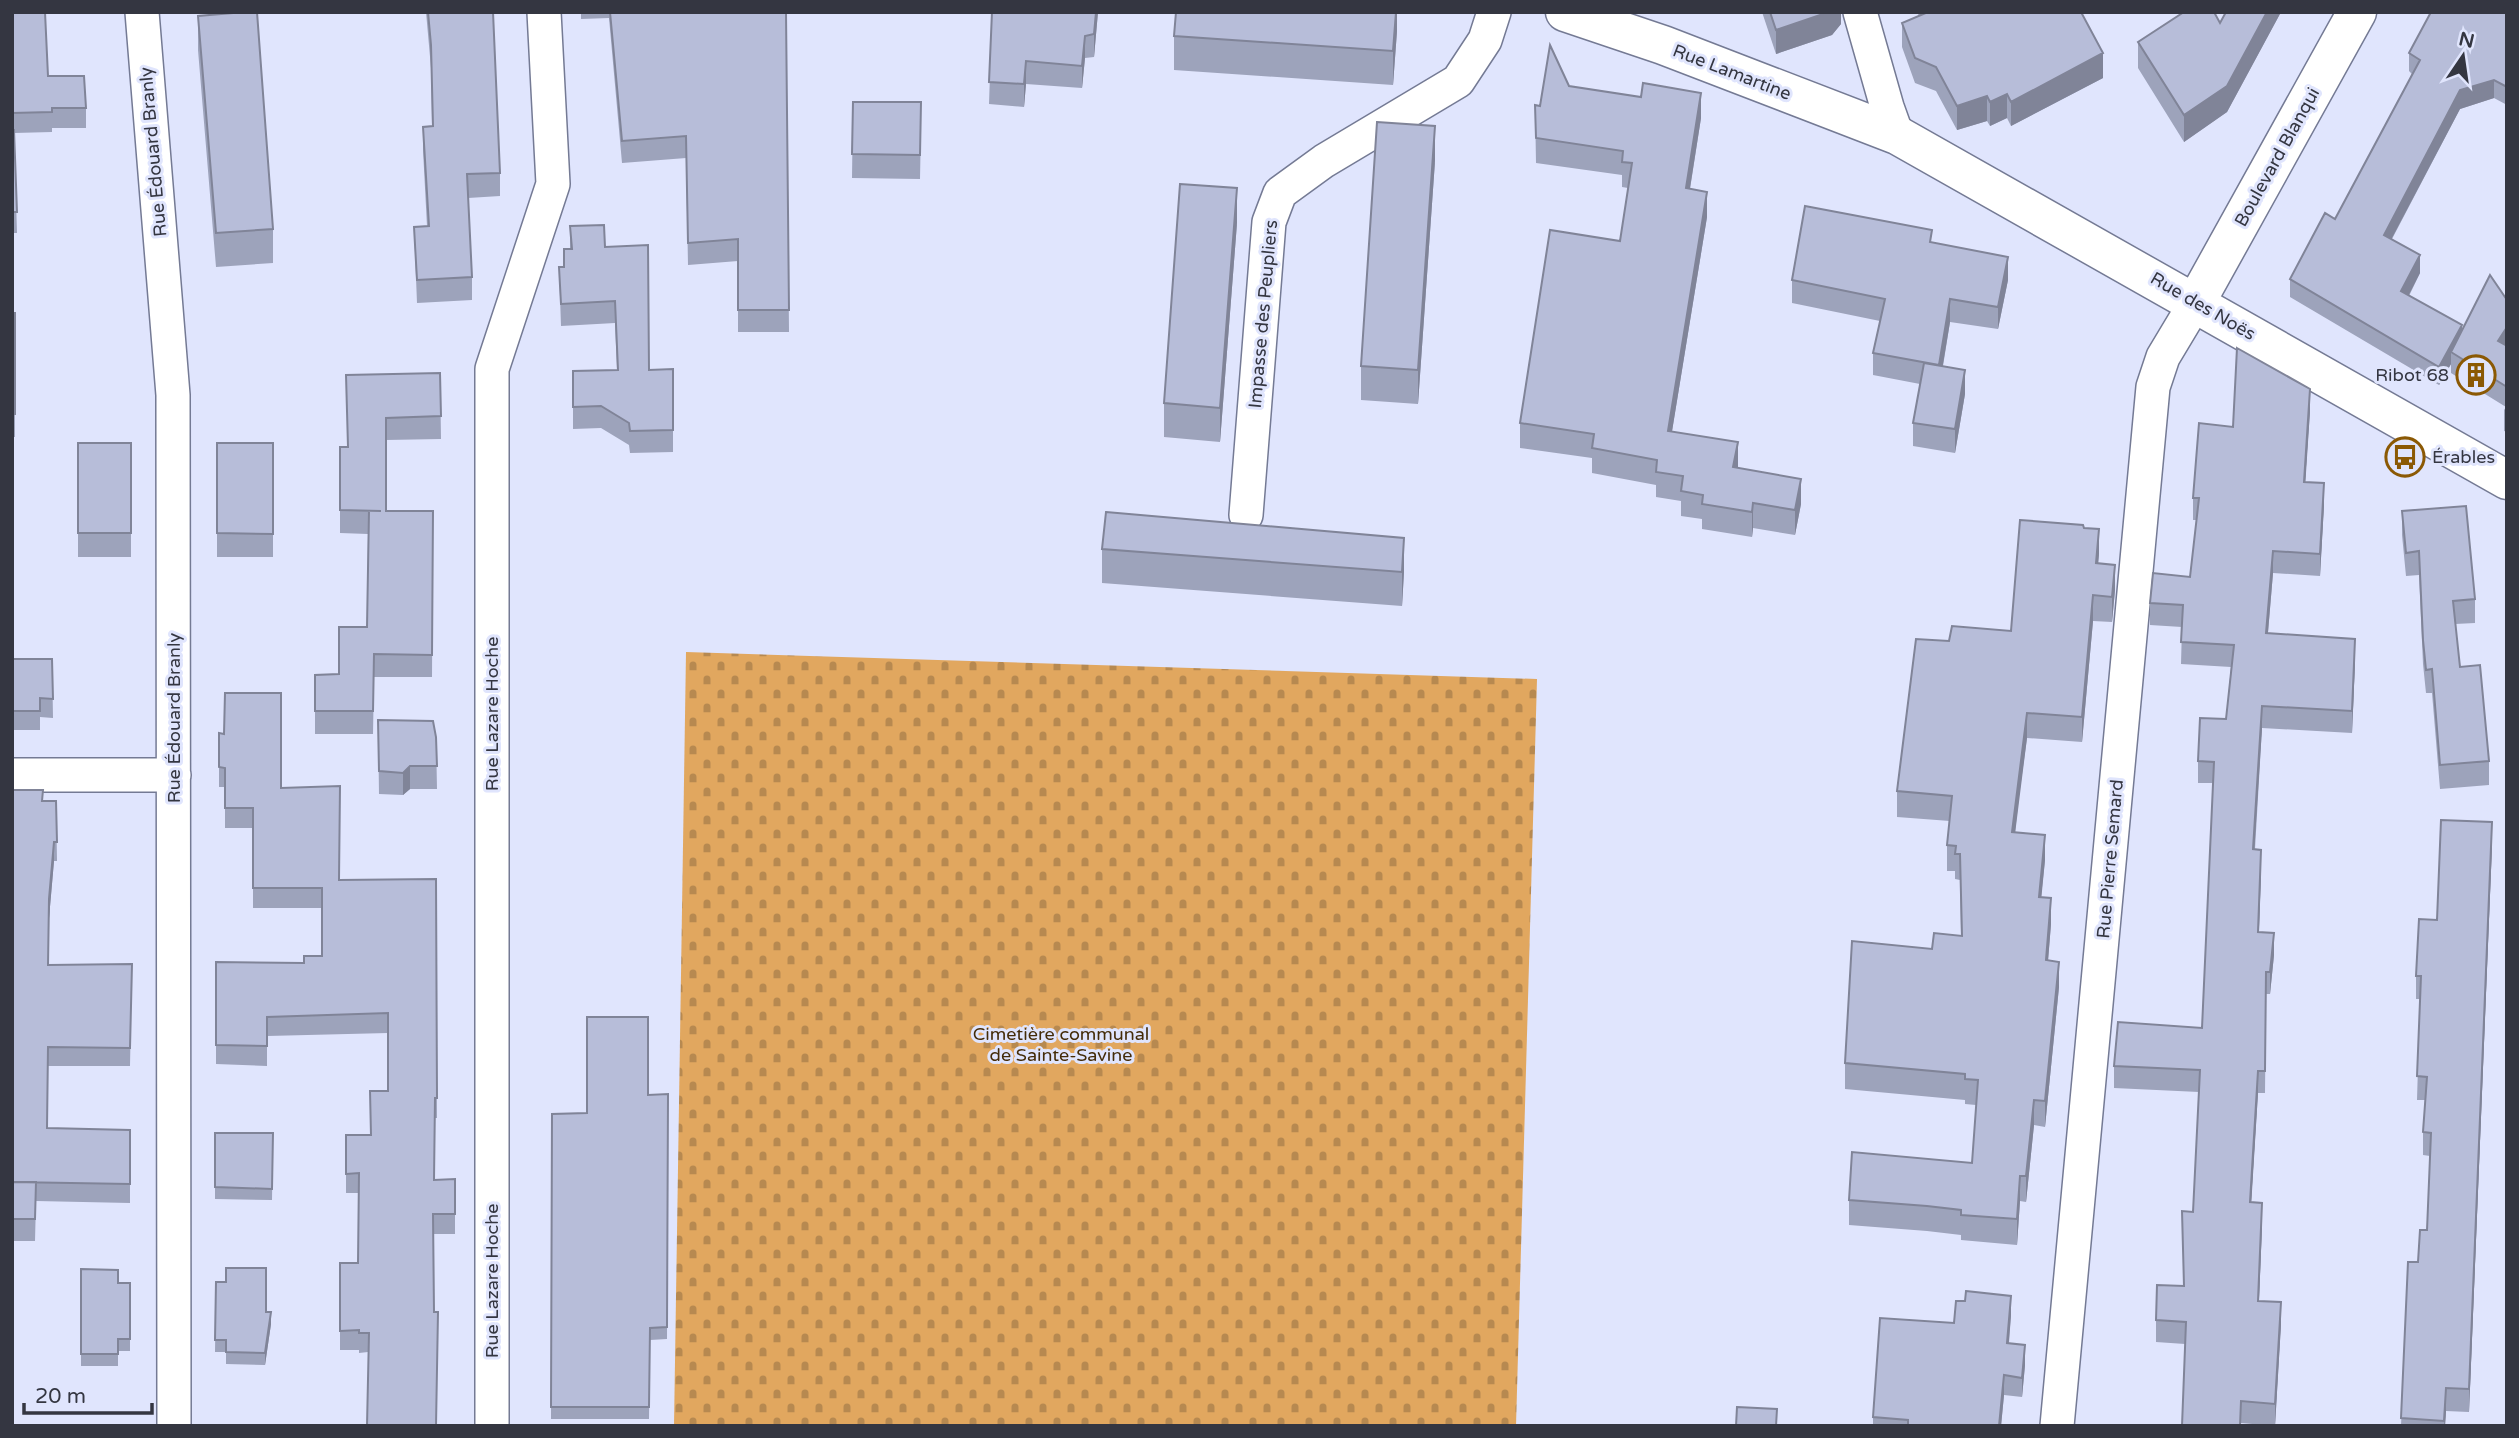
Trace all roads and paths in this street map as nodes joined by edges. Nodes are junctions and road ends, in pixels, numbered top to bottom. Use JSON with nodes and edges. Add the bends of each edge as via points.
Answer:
{"nodes":[{"id":1,"x":142,"y":12,"type":"edge"},
{"id":2,"x":544,"y":12,"type":"edge"},
{"id":3,"x":1494,"y":12,"type":"edge"},
{"id":4,"x":1565,"y":12,"type":"edge"},
{"id":5,"x":1860,"y":12,"type":"edge"},
{"id":6,"x":2357,"y":12,"type":"edge"},
{"id":7,"x":1897,"y":135,"type":"junction"},
{"id":8,"x":2196,"y":303,"type":"junction"},
{"id":9,"x":2507,"y":480,"type":"edge"},
{"id":10,"x":1246,"y":515,"type":"dead end"},
{"id":11,"x":12,"y":775,"type":"edge"},
{"id":12,"x":174,"y":775,"type":"junction"},
{"id":13,"x":174,"y":1426,"type":"edge"},
{"id":14,"x":492,"y":1426,"type":"edge"},
{"id":15,"x":2057,"y":1426,"type":"edge"}],
"edges":[{"from":1,"to":12,"type":"street","name":"Rue Édouard Branly","via":[[173,395]]},
{"from":2,"to":14,"type":"street","name":"Rue Lazare Hoche","via":[[553,184],[492,369]]},
{"from":3,"to":10,"type":"street","name":"Impasse des Peupliers","via":[[1485,40],[1458,81],[1324,161],[1280,193],[1269,222]]},
{"from":4,"to":7,"type":"street","name":"Rue Lamartine"},
{"from":5,"to":7,"type":"street"},
{"from":6,"to":8,"type":"street","name":"Boulevard Blanqui"},
{"from":7,"to":8,"type":"street","name":"Rue des Noës"},
{"from":8,"to":9,"type":"street","name":"Rue des Noës"},
{"from":8,"to":15,"type":"street","name":"Rue Pierre Semard","via":[[2163,357],[2153,387]]},
{"from":11,"to":12,"type":"street"},
{"from":12,"to":13,"type":"street","name":"Rue Édouard Branly"}]}
